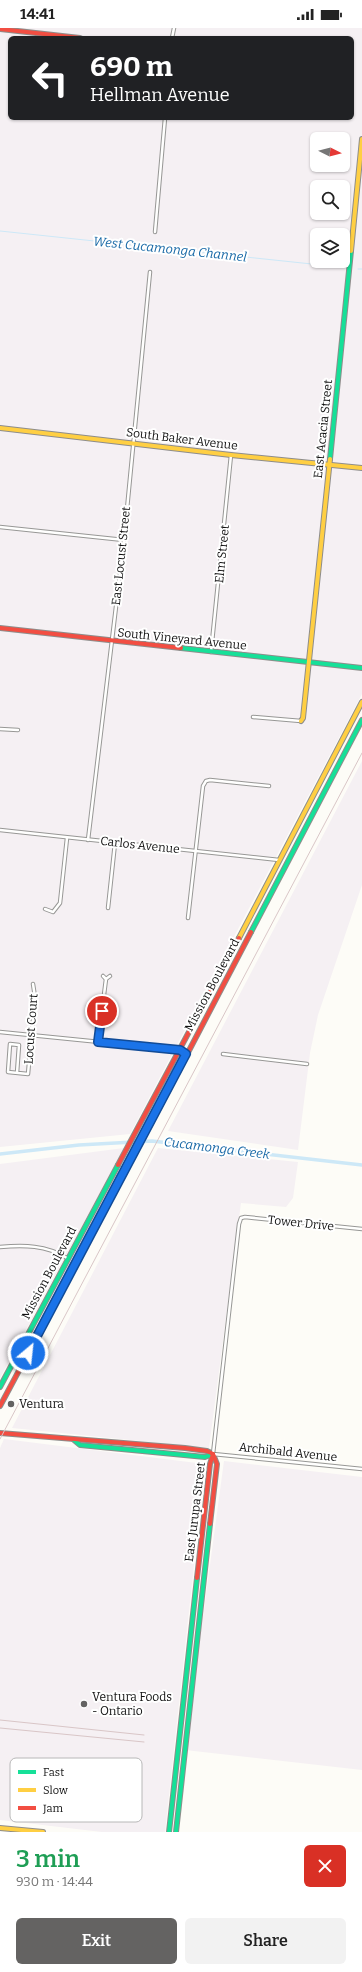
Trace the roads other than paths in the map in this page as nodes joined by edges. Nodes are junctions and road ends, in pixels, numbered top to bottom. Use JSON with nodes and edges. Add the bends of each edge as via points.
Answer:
{"nodes":[{"id":1,"x":0,"y":29,"type":"edge"},
{"id":2,"x":62,"y":36,"type":"edge"},
{"id":3,"x":165,"y":120,"type":"edge"},
{"id":4,"x":362,"y":139,"type":"edge"},
{"id":5,"x":155,"y":232,"type":"dead end"},
{"id":6,"x":150,"y":272,"type":"dead end"},
{"id":7,"x":0,"y":428,"type":"edge"},
{"id":8,"x":133,"y":444,"type":"junction"},
{"id":9,"x":231,"y":455,"type":"junction"},
{"id":10,"x":330,"y":465,"type":"junction"},
{"id":11,"x":362,"y":468,"type":"edge"},
{"id":12,"x":0,"y":527,"type":"edge"},
{"id":13,"x":124,"y":540,"type":"junction"},
{"id":14,"x":0,"y":628,"type":"edge"},
{"id":15,"x":112,"y":641,"type":"junction"},
{"id":16,"x":211,"y":652,"type":"junction"},
{"id":17,"x":310,"y":663,"type":"junction"},
{"id":18,"x":362,"y":668,"type":"edge"},
{"id":19,"x":362,"y":702,"type":"edge"},
{"id":20,"x":253,"y":717,"type":"dead end"},
{"id":21,"x":362,"y":720,"type":"edge"},
{"id":22,"x":301,"y":721,"type":"joint"},
{"id":23,"x":0,"y":729,"type":"edge"},
{"id":24,"x":18,"y":730,"type":"dead end"},
{"id":25,"x":269,"y":786,"type":"dead end"},
{"id":26,"x":0,"y":830,"type":"edge"},
{"id":27,"x":67,"y":838,"type":"junction"},
{"id":28,"x":88,"y":840,"type":"junction"},
{"id":29,"x":115,"y":843,"type":"junction"},
{"id":30,"x":197,"y":852,"type":"junction"},
{"id":31,"x":279,"y":860,"type":"junction"},
{"id":32,"x":108,"y":908,"type":"dead end"},
{"id":33,"x":45,"y":909,"type":"dead end"},
{"id":34,"x":188,"y":918,"type":"dead end"},
{"id":35,"x":103,"y":976,"type":"dead end"},
{"id":36,"x":110,"y":976,"type":"dead end"},
{"id":37,"x":106,"y":979,"type":"junction"},
{"id":38,"x":33,"y":984,"type":"dead end"},
{"id":39,"x":0,"y":1032,"type":"edge"},
{"id":40,"x":30,"y":1035,"type":"junction"},
{"id":41,"x":98,"y":1042,"type":"junction"},
{"id":42,"x":180,"y":1050,"type":"junction"},
{"id":43,"x":186,"y":1054,"type":"junction"},
{"id":44,"x":223,"y":1054,"type":"dead end"},
{"id":45,"x":307,"y":1064,"type":"dead end"},
{"id":46,"x":17,"y":1073,"type":"junction"},
{"id":47,"x":362,"y":1229,"type":"edge"},
{"id":48,"x":0,"y":1247,"type":"edge"},
{"id":49,"x":68,"y":1258,"type":"junction"},
{"id":50,"x":0,"y":1387,"type":"edge"},
{"id":51,"x":0,"y":1406,"type":"edge"},
{"id":52,"x":0,"y":1433,"type":"edge"},
{"id":53,"x":74,"y":1440,"type":"junction"},
{"id":54,"x":171,"y":1447,"type":"junction"},
{"id":55,"x":155,"y":1452,"type":"junction"},
{"id":56,"x":213,"y":1454,"type":"junction"},
{"id":57,"x":362,"y":1470,"type":"edge"},
{"id":58,"x":0,"y":1828,"type":"edge"},
{"id":59,"x":43,"y":1832,"type":"edge"},
{"id":60,"x":169,"y":1832,"type":"edge"},
{"id":61,"x":176,"y":1832,"type":"edge"}],
"edges":[{"from":1,"to":2,"type":"main road"},
{"from":3,"to":5,"type":"street"},
{"from":4,"to":10,"type":"main road","name":"East Acacia Street"},
{"from":6,"to":8,"type":"street","name":"East Locust Street"},
{"from":7,"to":8,"type":"main road","name":"South Baker Avenue"},
{"from":8,"to":9,"type":"main road","name":"South Baker Avenue"},
{"from":8,"to":13,"type":"street","name":"East Locust Street"},
{"from":9,"to":10,"type":"main road","name":"South Baker Avenue"},
{"from":9,"to":16,"type":"street","name":"Elm Street"},
{"from":10,"to":11,"type":"main road","name":"South Baker Avenue"},
{"from":10,"to":17,"type":"main road","name":"East Acacia Street"},
{"from":12,"to":13,"type":"street"},
{"from":13,"to":15,"type":"street","name":"East Locust Street"},
{"from":14,"to":15,"type":"main road","name":"South Vineyard Avenue"},
{"from":15,"to":16,"type":"main road","name":"South Vineyard Avenue"},
{"from":15,"to":28,"type":"street","name":"East Locust Street"},
{"from":16,"to":17,"type":"main road","name":"South Vineyard Avenue"},
{"from":17,"to":18,"type":"main road","name":"South Vineyard Avenue"},
{"from":17,"to":22,"type":"main road","name":"East Acacia Street"},
{"from":19,"to":31,"type":"main road","name":"Mission Boulevard"},
{"from":20,"to":22,"type":"street"},
{"from":21,"to":43,"type":"main road","name":"Mission Boulevard"},
{"from":23,"to":24,"type":"street"},
{"from":25,"to":30,"type":"street","via":[[206,781],[203,786]]},
{"from":26,"to":27,"type":"street","name":"Carlos Avenue"},
{"from":27,"to":28,"type":"street","name":"Carlos Avenue"},
{"from":27,"to":33,"type":"street","via":[[60,903],[53,912]]},
{"from":28,"to":29,"type":"street","name":"Carlos Avenue"},
{"from":29,"to":30,"type":"street","name":"Carlos Avenue"},
{"from":29,"to":32,"type":"street"},
{"from":30,"to":31,"type":"street","name":"Carlos Avenue"},
{"from":30,"to":34,"type":"street"},
{"from":31,"to":42,"type":"main road","name":"Mission Boulevard"},
{"from":35,"to":37,"type":"street"},
{"from":36,"to":37,"type":"street"},
{"from":37,"to":41,"type":"street"},
{"from":38,"to":40,"type":"street","name":"Locust Court","via":[[35,997]]},
{"from":39,"to":40,"type":"street"},
{"from":40,"to":41,"type":"street"},
{"from":40,"to":46,"type":"street","name":"Locust Court","via":[[28,1074]]},
{"from":41,"to":42,"type":"street"},
{"from":42,"to":43,"type":"street"},
{"from":42,"to":49,"type":"main road","name":"Mission Boulevard"},
{"from":43,"to":51,"type":"main road","name":"Mission Boulevard","via":[[139,1148]]},
{"from":44,"to":45,"type":"street"},
{"from":46,"to":46,"type":"street","via":[[8,1072],[10,1044],[19,1045]]},
{"from":47,"to":56,"type":"street","name":"Tower Drive","via":[[241,1218],[238,1224]]},
{"from":48,"to":49,"type":"street","via":[[39,1246]]},
{"from":49,"to":50,"type":"main road","name":"Mission Boulevard"},
{"from":52,"to":53,"type":"main road","name":"Archibald Avenue"},
{"from":53,"to":54,"type":"main road","name":"Archibald Avenue","via":[[80,1438]]},
{"from":53,"to":55,"type":"main road","name":"Archibald Avenue","via":[[80,1445]]},
{"from":54,"to":55,"type":"main road"},
{"from":54,"to":56,"type":"main road","name":"Archibald Avenue","via":[[207,1450]]},
{"from":55,"to":56,"type":"main road","name":"Archibald Avenue","via":[[204,1457]]},
{"from":56,"to":57,"type":"street","name":"Archibald Avenue"},
{"from":56,"to":60,"type":"main road","name":"East Jurupa Street"},
{"from":56,"to":61,"type":"main road","name":"East Jurupa Street","via":[[217,1464]]},
{"from":58,"to":59,"type":"main road"}]}
